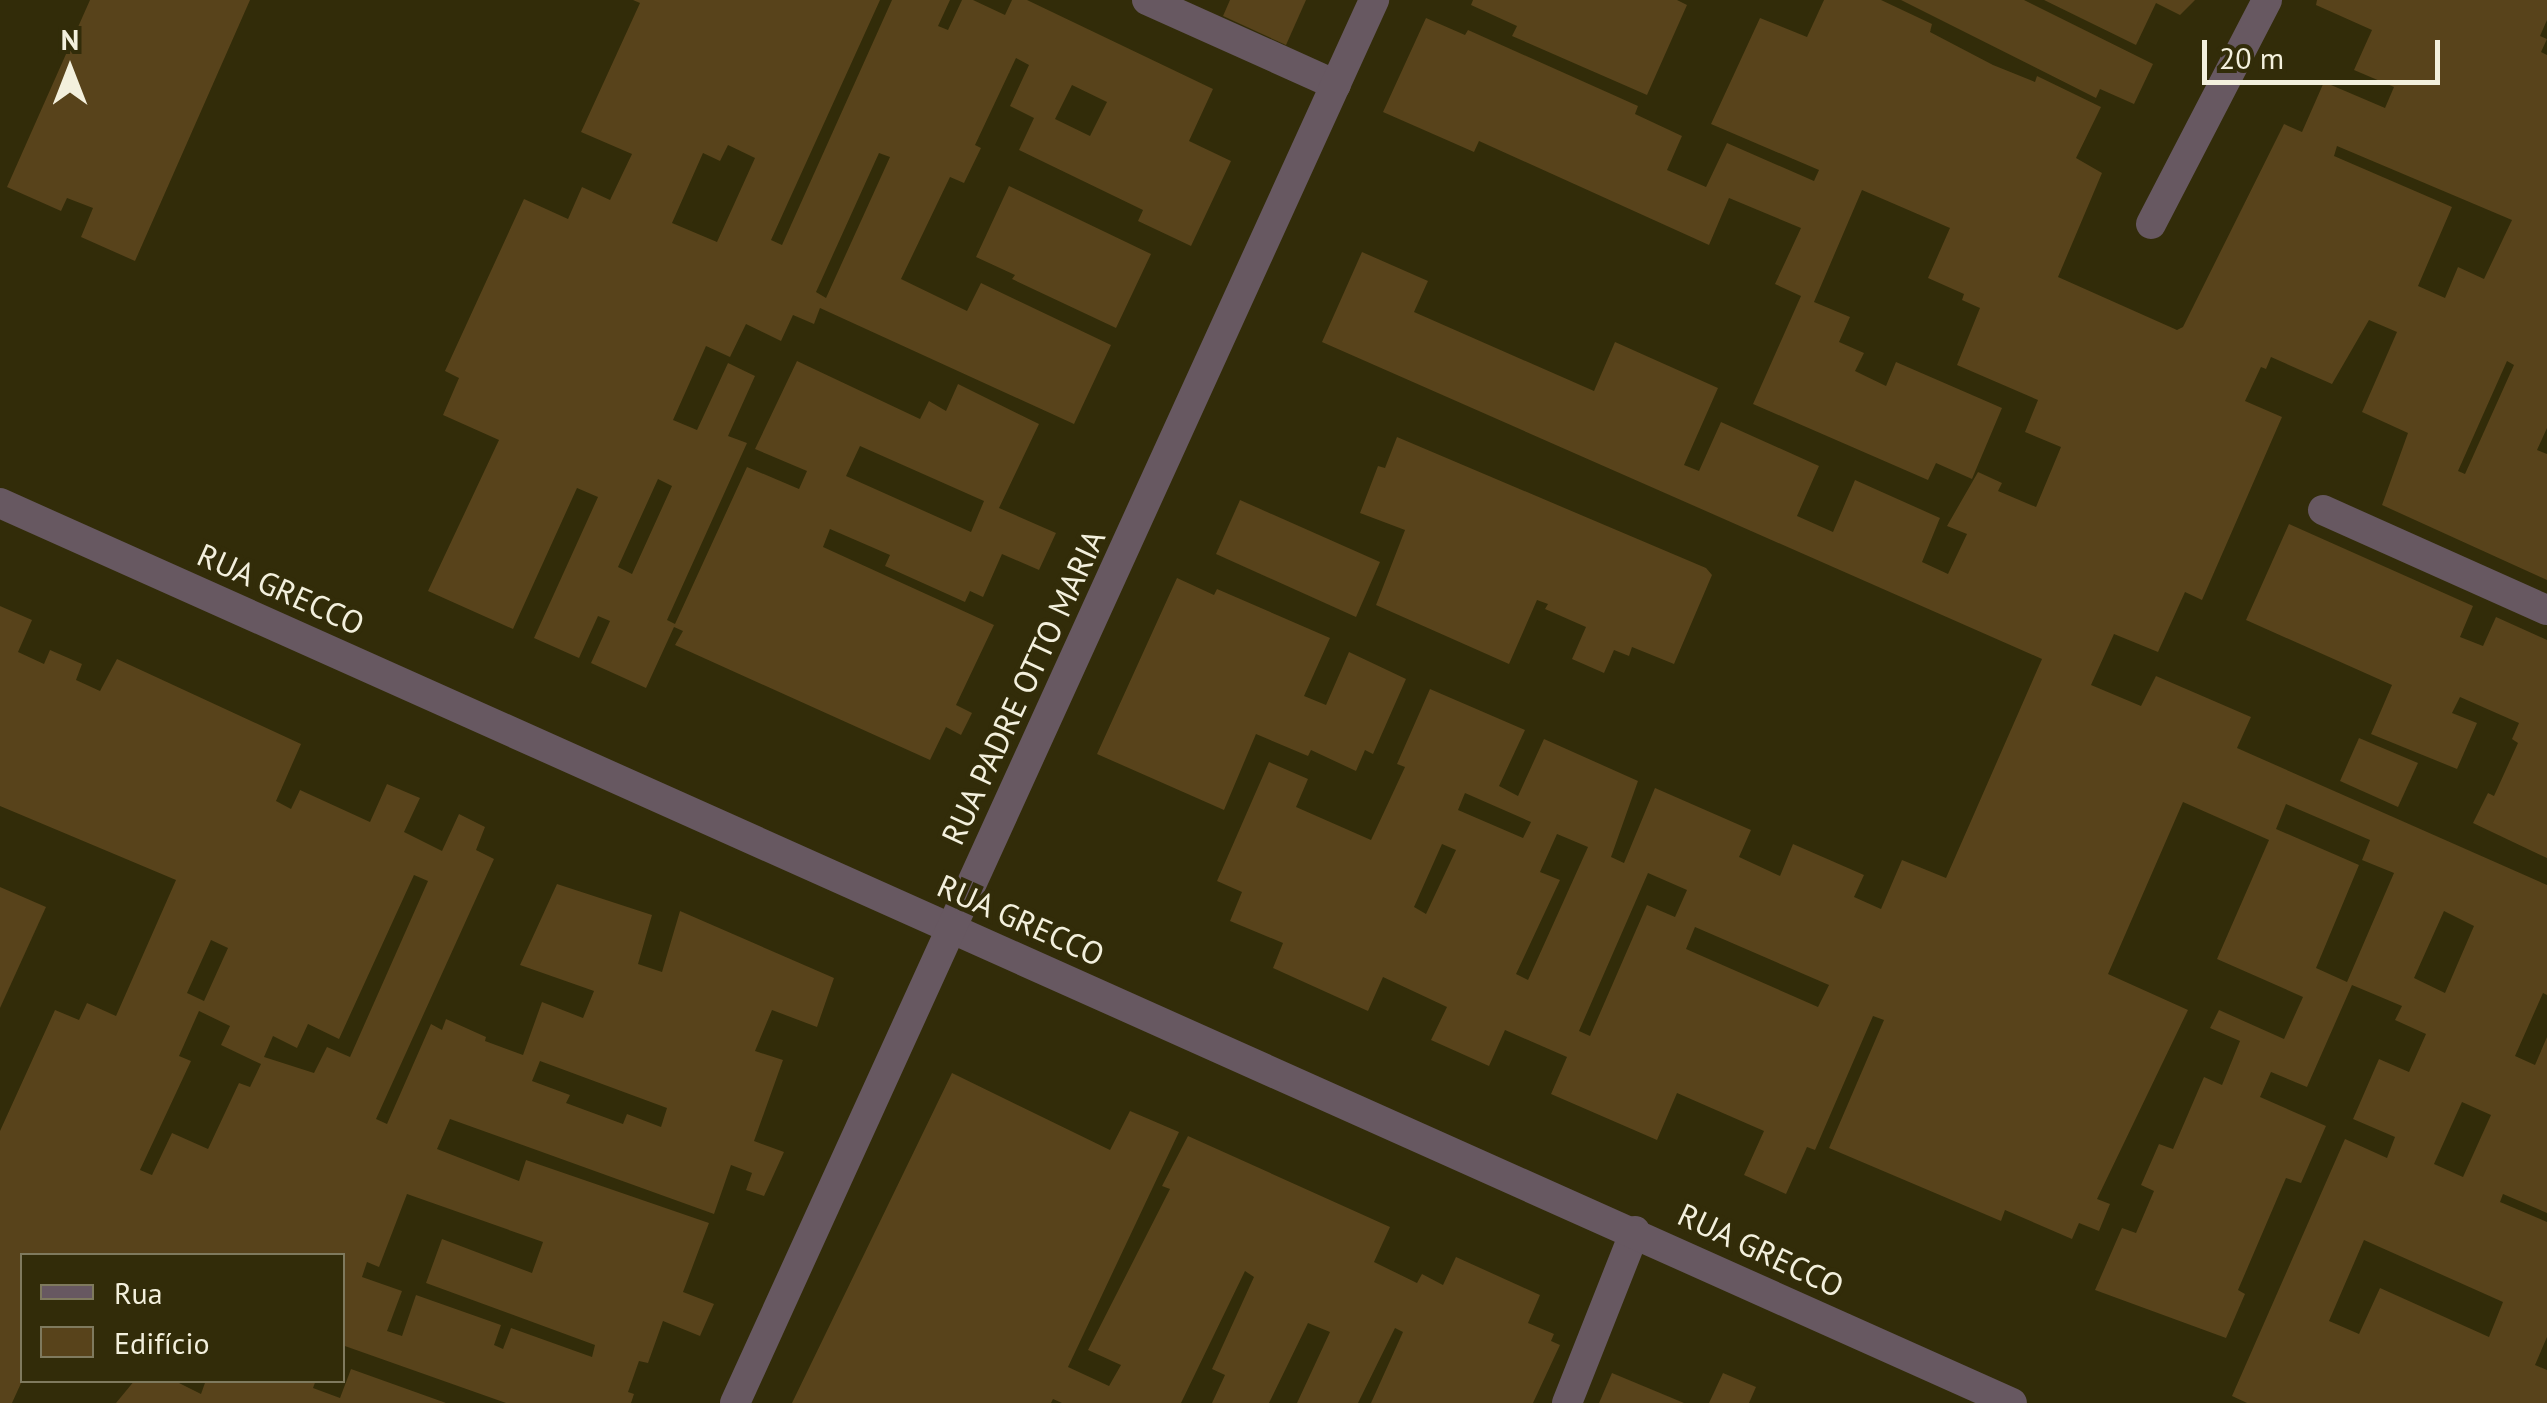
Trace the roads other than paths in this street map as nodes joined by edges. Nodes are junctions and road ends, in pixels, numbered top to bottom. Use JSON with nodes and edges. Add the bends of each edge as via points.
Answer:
{"nodes":[{"id":1,"x":1147,"y":0,"type":"edge"},
{"id":2,"x":1374,"y":0,"type":"edge"},
{"id":3,"x":2267,"y":0,"type":"edge"},
{"id":4,"x":1336,"y":85,"type":"junction"},
{"id":5,"x":2151,"y":224,"type":"dead end"},
{"id":6,"x":0,"y":502,"type":"edge"},
{"id":7,"x":2323,"y":510,"type":"dead end"},
{"id":8,"x":2547,"y":610,"type":"edge"},
{"id":9,"x":952,"y":927,"type":"junction"},
{"id":10,"x":1635,"y":1231,"type":"junction"},
{"id":11,"x":734,"y":1403,"type":"edge"},
{"id":12,"x":1567,"y":1403,"type":"edge"},
{"id":13,"x":2012,"y":1403,"type":"edge"}],
"edges":[{"from":1,"to":4,"type":"street"},
{"from":2,"to":4,"type":"street","name":"RUA PADRE OTTO MARIA"},
{"from":3,"to":5,"type":"street"},
{"from":4,"to":9,"type":"street","name":"RUA PADRE OTTO MARIA"},
{"from":6,"to":9,"type":"street","name":"RUA GRECCO"},
{"from":7,"to":8,"type":"street"},
{"from":9,"to":10,"type":"street","name":"RUA GRECCO"},
{"from":9,"to":11,"type":"street","name":"RUA PADRE OTTO MARIA"},
{"from":10,"to":12,"type":"street"},
{"from":10,"to":13,"type":"street","name":"RUA GRECCO"}]}
